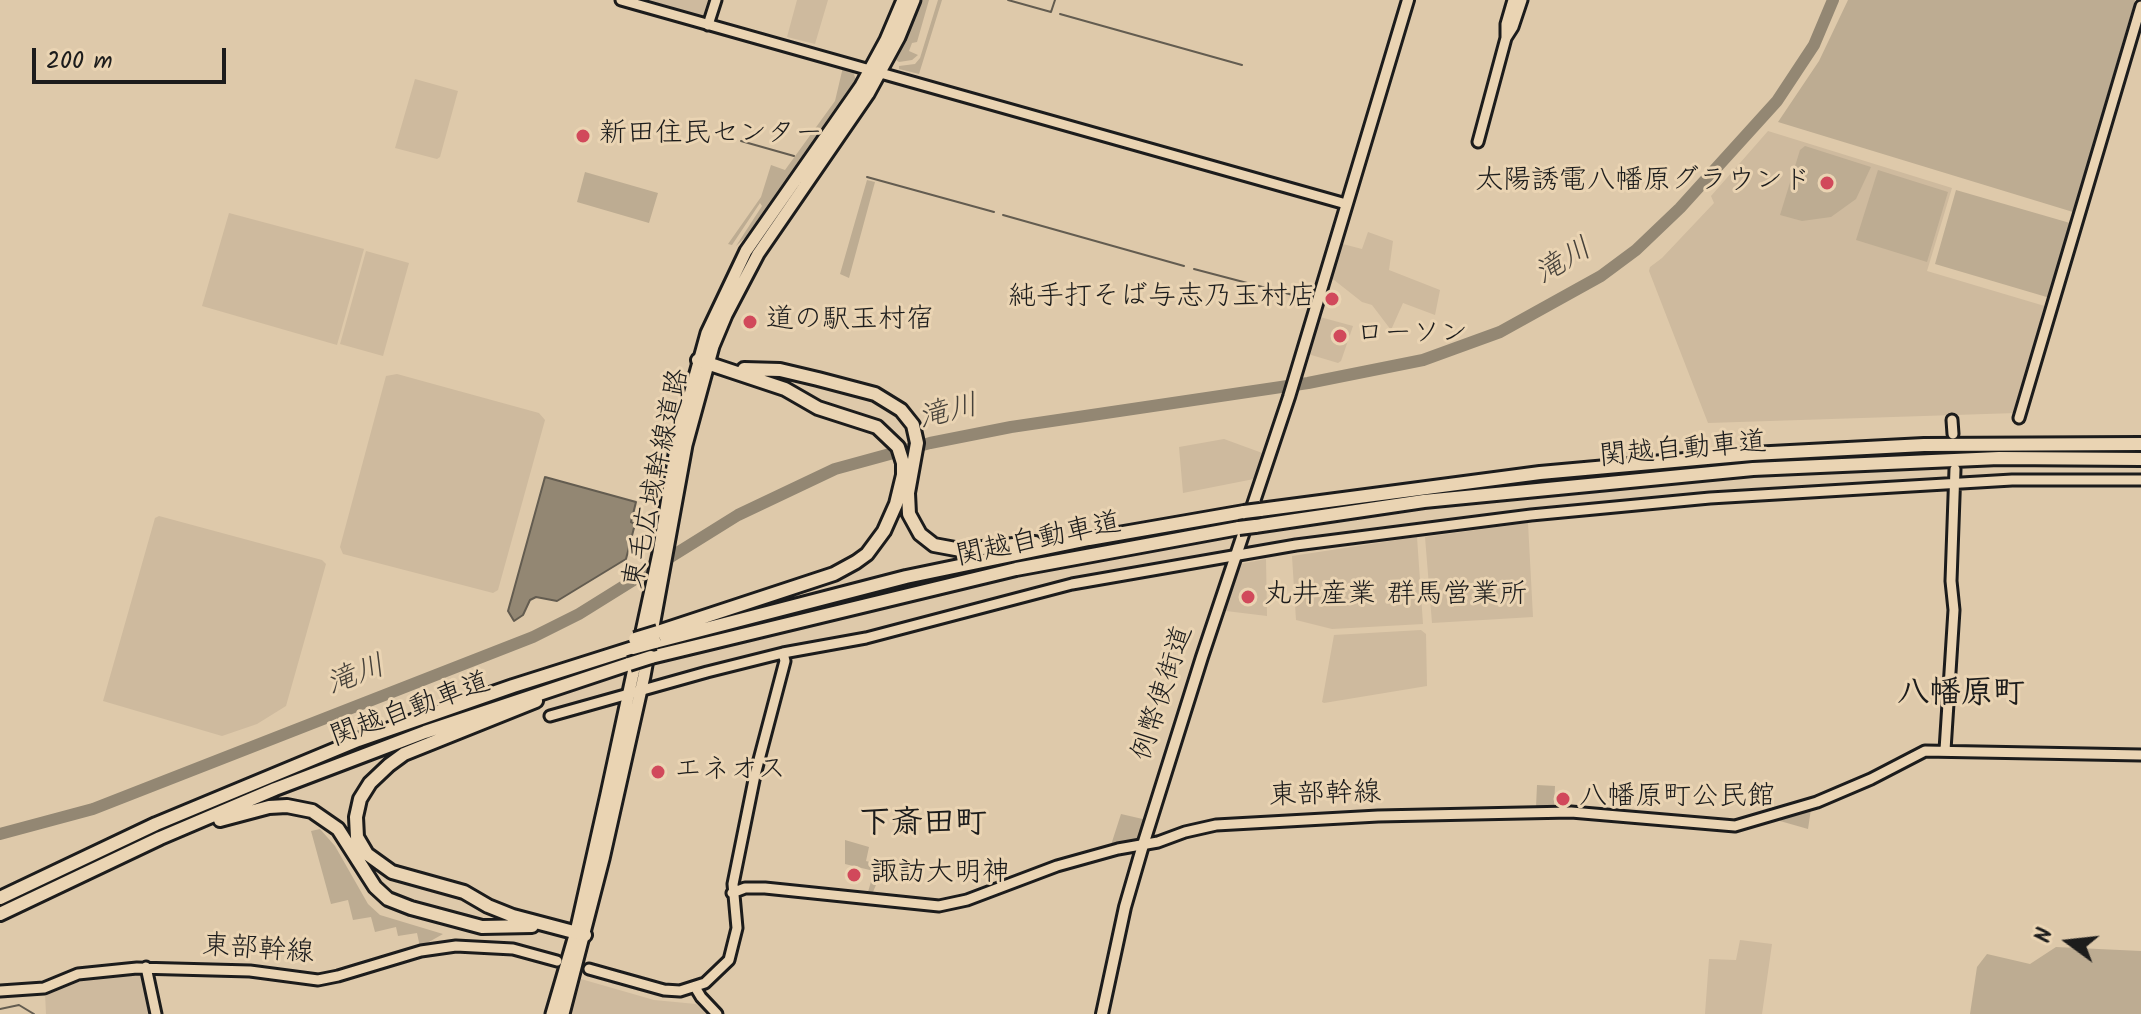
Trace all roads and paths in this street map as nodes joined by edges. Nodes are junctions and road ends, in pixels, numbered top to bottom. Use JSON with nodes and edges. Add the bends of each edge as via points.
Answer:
{"nodes":[{"id":1,"x":621,"y":0,"type":"edge"},
{"id":2,"x":716,"y":0,"type":"edge"},
{"id":3,"x":903,"y":0,"type":"edge"},
{"id":4,"x":914,"y":0,"type":"edge"},
{"id":5,"x":1408,"y":0,"type":"edge"},
{"id":6,"x":1513,"y":0,"type":"edge"},
{"id":7,"x":1522,"y":0,"type":"edge"},
{"id":8,"x":2141,"y":6,"type":"edge"},
{"id":9,"x":708,"y":25,"type":"junction"},
{"id":10,"x":1506,"y":38,"type":"junction"},
{"id":11,"x":876,"y":70,"type":"junction"},
{"id":12,"x":1478,"y":142,"type":"dead end"},
{"id":13,"x":1346,"y":204,"type":"junction"},
{"id":14,"x":705,"y":361,"type":"junction"},
{"id":15,"x":2019,"y":418,"type":"dead end"},
{"id":16,"x":1952,"y":420,"type":"dead end"},
{"id":17,"x":1953,"y":434,"type":"dead end"},
{"id":18,"x":2141,"y":444,"type":"edge"},
{"id":19,"x":2141,"y":459,"type":"edge"},
{"id":20,"x":910,"y":461,"type":"junction"},
{"id":21,"x":1955,"y":469,"type":"dead end"},
{"id":22,"x":2141,"y":480,"type":"edge"},
{"id":23,"x":1954,"y":484,"type":"junction"},
{"id":24,"x":1089,"y":539,"type":"junction"},
{"id":25,"x":1236,"y":556,"type":"junction"},
{"id":26,"x":656,"y":637,"type":"junction"},
{"id":27,"x":783,"y":653,"type":"junction"},
{"id":28,"x":602,"y":673,"type":"junction"},
{"id":29,"x":635,"y":692,"type":"junction"},
{"id":30,"x":550,"y":716,"type":"dead end"},
{"id":31,"x":1945,"y":750,"type":"junction"},
{"id":32,"x":2141,"y":755,"type":"edge"},
{"id":33,"x":160,"y":838,"type":"junction"},
{"id":34,"x":1143,"y":845,"type":"junction"},
{"id":35,"x":732,"y":893,"type":"junction"},
{"id":36,"x":0,"y":898,"type":"edge"},
{"id":37,"x":0,"y":914,"type":"edge"},
{"id":38,"x":578,"y":935,"type":"junction"},
{"id":39,"x":557,"y":961,"type":"dead end"},
{"id":40,"x":146,"y":967,"type":"junction"},
{"id":41,"x":589,"y":969,"type":"dead end"},
{"id":42,"x":695,"y":987,"type":"junction"},
{"id":43,"x":0,"y":991,"type":"edge"},
{"id":44,"x":156,"y":1014,"type":"edge"},
{"id":45,"x":552,"y":1014,"type":"edge"},
{"id":46,"x":563,"y":1014,"type":"edge"},
{"id":47,"x":717,"y":1014,"type":"edge"},
{"id":48,"x":1102,"y":1014,"type":"edge"}],
"edges":[{"from":1,"to":9,"type":"street"},
{"from":2,"to":9,"type":"street"},
{"from":3,"to":11,"type":"highway","name":"東毛広域幹線道路"},
{"from":4,"to":11,"type":"highway","name":"東毛広域幹線道路"},
{"from":5,"to":13,"type":"main road"},
{"from":6,"to":10,"type":"street"},
{"from":7,"to":10,"type":"street"},
{"from":8,"to":15,"type":"street"},
{"from":9,"to":11,"type":"street"},
{"from":10,"to":12,"type":"street"},
{"from":11,"to":13,"type":"street"},
{"from":11,"to":14,"type":"highway","name":"東毛広域幹線道路","via":[[746,251],[716,311]]},
{"from":13,"to":25,"type":"main road","name":"例幣使街道"},
{"from":14,"to":20,"type":"highway","via":[[877,427]]},
{"from":14,"to":20,"type":"highway","via":[[791,372],[875,394],[901,410],[916,432]]},
{"from":14,"to":29,"type":"highway","name":"東毛広域幹線道路","via":[[677,442],[664,550]]},
{"from":16,"to":17,"type":"street"},
{"from":18,"to":24,"type":"highway","name":"関越自動車道","bridge":true,"via":[[1924,445],[1540,473],[1244,512]]},
{"from":19,"to":28,"type":"highway","name":"関越自動車道","bridge":true,"via":[[1923,460],[1753,469],[1424,501],[1016,569]]},
{"from":20,"to":24,"type":"highway","via":[[909,514],[934,545],[961,550]]},
{"from":20,"to":26,"type":"highway","via":[[884,531],[856,562]]},
{"from":21,"to":23,"type":"street"},
{"from":22,"to":23,"type":"street"},
{"from":23,"to":25,"type":"street","via":[[1546,513]]},
{"from":23,"to":31,"type":"street"},
{"from":24,"to":26,"type":"highway","name":"関越自動車道"},
{"from":25,"to":27,"type":"street","via":[[1072,584],[866,638]]},
{"from":25,"to":34,"type":"main road","name":"例幣使街道"},
{"from":26,"to":36,"type":"highway","name":"関越自動車道","bridge":true,"via":[[287,769]]},
{"from":27,"to":29,"type":"street"},
{"from":27,"to":35,"type":"street"},
{"from":28,"to":33,"type":"highway","name":"関越自動車道","via":[[375,750]]},
{"from":28,"to":38,"type":"highway","via":[[404,754],[370,783],[356,817],[361,846],[392,872],[464,892],[513,916]]},
{"from":29,"to":30,"type":"street"},
{"from":29,"to":38,"type":"highway","name":"東毛広域幹線道路"},
{"from":31,"to":32,"type":"street","name":"東部幹線"},
{"from":31,"to":34,"type":"street","name":"東部幹線","via":[[1925,751],[1817,802],[1735,826],[1588,812],[1378,816],[1232,823]]},
{"from":33,"to":37,"type":"highway","name":"関越自動車道"},
{"from":33,"to":38,"type":"highway","via":[[253,810],[302,808],[338,829],[375,887],[395,903],[482,927],[525,925]]},
{"from":34,"to":35,"type":"street","name":"東部幹線","via":[[1057,866],[939,906],[760,888]]},
{"from":34,"to":48,"type":"main road","name":"例幣使街道"},
{"from":35,"to":42,"type":"street","via":[[737,928],[733,950],[722,969]]},
{"from":38,"to":45,"type":"highway","name":"東毛広域幹線道路"},
{"from":38,"to":46,"type":"highway","name":"東毛広域幹線道路"},
{"from":39,"to":40,"type":"street","name":"東部幹線","via":[[475,946],[421,951],[318,980]]},
{"from":40,"to":43,"type":"street","name":"東部幹線","via":[[78,974],[44,988]]},
{"from":40,"to":44,"type":"street"},
{"from":41,"to":42,"type":"street","via":[[664,990]]},
{"from":42,"to":47,"type":"street"}]}
